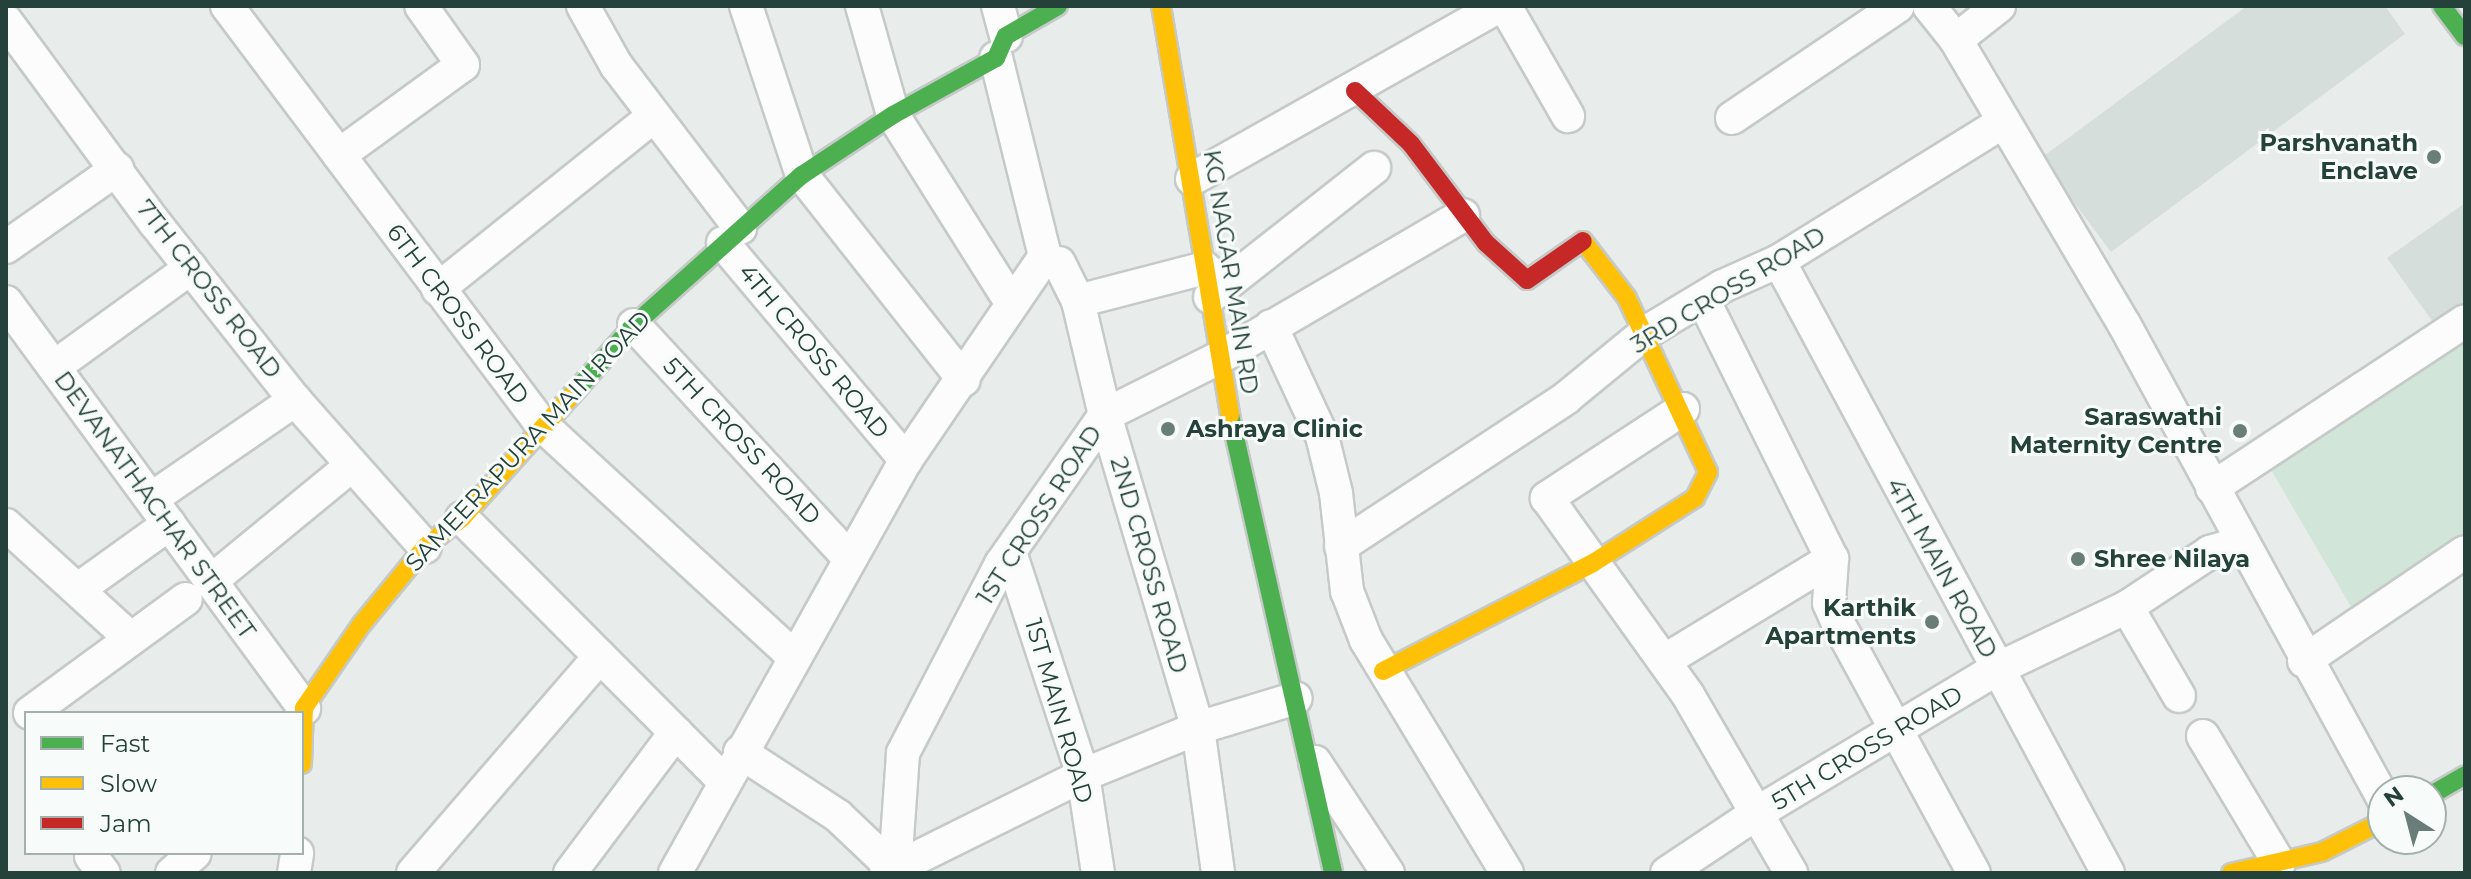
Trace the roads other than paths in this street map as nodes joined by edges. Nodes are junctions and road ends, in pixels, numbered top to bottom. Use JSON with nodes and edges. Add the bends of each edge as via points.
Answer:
{"nodes":[{"id":1,"x":227,"y":6,"type":"edge"},
{"id":2,"x":421,"y":6,"type":"edge"},
{"id":3,"x":583,"y":6,"type":"edge"},
{"id":4,"x":746,"y":6,"type":"edge"},
{"id":5,"x":862,"y":6,"type":"edge"},
{"id":6,"x":1058,"y":6,"type":"edge"},
{"id":7,"x":1161,"y":6,"type":"edge"},
{"id":8,"x":1502,"y":6,"type":"edge"},
{"id":9,"x":1898,"y":6,"type":"edge"},
{"id":10,"x":1929,"y":6,"type":"edge"},
{"id":11,"x":1999,"y":6,"type":"edge"},
{"id":12,"x":2442,"y":6,"type":"edge"},
{"id":13,"x":6,"y":21,"type":"edge"},
{"id":14,"x":1000,"y":33,"type":"edge"},
{"id":15,"x":2465,"y":36,"type":"edge"},
{"id":16,"x":1956,"y":40,"type":"junction"},
{"id":17,"x":1355,"y":91,"type":"junction"},
{"id":18,"x":893,"y":115,"type":"junction"},
{"id":19,"x":1568,"y":116,"type":"dead end"},
{"id":20,"x":653,"y":117,"type":"junction"},
{"id":21,"x":1732,"y":118,"type":"dead end"},
{"id":22,"x":2002,"y":123,"type":"junction"},
{"id":23,"x":339,"y":155,"type":"junction"},
{"id":24,"x":1374,"y":168,"type":"dead end"},
{"id":25,"x":117,"y":169,"type":"junction"},
{"id":26,"x":802,"y":175,"type":"junction"},
{"id":27,"x":1192,"y":179,"type":"junction"},
{"id":28,"x":1463,"y":215,"type":"junction"},
{"id":29,"x":731,"y":235,"type":"junction"},
{"id":30,"x":6,"y":247,"type":"edge"},
{"id":31,"x":1779,"y":261,"type":"junction"},
{"id":32,"x":1059,"y":263,"type":"dead end"},
{"id":33,"x":191,"y":268,"type":"junction"},
{"id":34,"x":1207,"y":282,"type":"junction"},
{"id":35,"x":438,"y":289,"type":"junction"},
{"id":36,"x":1703,"y":299,"type":"junction"},
{"id":37,"x":1078,"y":301,"type":"junction"},
{"id":38,"x":6,"y":302,"type":"edge"},
{"id":39,"x":1012,"y":304,"type":"junction"},
{"id":40,"x":2465,"y":321,"type":"edge"},
{"id":41,"x":634,"y":325,"type":"junction"},
{"id":42,"x":1271,"y":326,"type":"junction"},
{"id":43,"x":1645,"y":333,"type":"junction"},
{"id":44,"x":1217,"y":359,"type":"junction"},
{"id":45,"x":54,"y":367,"type":"junction"},
{"id":46,"x":964,"y":380,"type":"junction"},
{"id":47,"x":295,"y":400,"type":"junction"},
{"id":48,"x":1683,"y":409,"type":"junction"},
{"id":49,"x":1105,"y":415,"type":"junction"},
{"id":50,"x":542,"y":425,"type":"junction"},
{"id":51,"x":906,"y":460,"type":"junction"},
{"id":52,"x":350,"y":467,"type":"junction"},
{"id":53,"x":2212,"y":488,"type":"junction"},
{"id":54,"x":160,"y":511,"type":"junction"},
{"id":55,"x":462,"y":518,"type":"junction"},
{"id":56,"x":6,"y":525,"type":"edge"},
{"id":57,"x":2241,"y":543,"type":"junction"},
{"id":58,"x":1341,"y":546,"type":"junction"},
{"id":59,"x":425,"y":547,"type":"junction"},
{"id":60,"x":1010,"y":552,"type":"junction"},
{"id":61,"x":2465,"y":552,"type":"edge"},
{"id":62,"x":849,"y":558,"type":"junction"},
{"id":63,"x":1832,"y":559,"type":"junction"},
{"id":64,"x":1593,"y":563,"type":"junction"},
{"id":65,"x":80,"y":588,"type":"junction"},
{"id":66,"x":198,"y":590,"type":"junction"},
{"id":67,"x":2127,"y":607,"type":"junction"},
{"id":68,"x":129,"y":637,"type":"junction"},
{"id":69,"x":600,"y":656,"type":"junction"},
{"id":70,"x":793,"y":656,"type":"junction"},
{"id":71,"x":1664,"y":661,"type":"junction"},
{"id":72,"x":2304,"y":661,"type":"junction"},
{"id":73,"x":1997,"y":669,"type":"junction"},
{"id":74,"x":1383,"y":671,"type":"junction"},
{"id":75,"x":2179,"y":696,"type":"dead end"},
{"id":76,"x":1296,"y":698,"type":"junction"},
{"id":77,"x":304,"y":708,"type":"junction"},
{"id":78,"x":32,"y":711,"type":"edge"},
{"id":79,"x":304,"y":711,"type":"edge"},
{"id":80,"x":24,"y":717,"type":"edge"},
{"id":81,"x":1198,"y":728,"type":"junction"},
{"id":82,"x":6,"y":731,"type":"edge"},
{"id":83,"x":676,"y":732,"type":"junction"},
{"id":84,"x":1897,"y":734,"type":"junction"},
{"id":85,"x":2203,"y":736,"type":"dead end"},
{"id":86,"x":740,"y":752,"type":"junction"},
{"id":87,"x":1310,"y":756,"type":"junction"},
{"id":88,"x":1083,"y":775,"type":"junction"},
{"id":89,"x":2370,"y":775,"type":"edge"},
{"id":90,"x":2465,"y":775,"type":"edge"},
{"id":91,"x":724,"y":781,"type":"junction"},
{"id":92,"x":2447,"y":786,"type":"edge"},
{"id":93,"x":1757,"y":813,"type":"junction"},
{"id":94,"x":2367,"y":829,"type":"edge"},
{"id":95,"x":193,"y":855,"type":"edge"},
{"id":96,"x":2279,"y":863,"type":"junction"},
{"id":97,"x":893,"y":871,"type":"edge"},
{"id":98,"x":172,"y":873,"type":"edge"},
{"id":99,"x":413,"y":873,"type":"edge"},
{"id":100,"x":570,"y":873,"type":"edge"},
{"id":101,"x":675,"y":873,"type":"edge"},
{"id":102,"x":1098,"y":873,"type":"edge"},
{"id":103,"x":1218,"y":873,"type":"edge"},
{"id":104,"x":1333,"y":873,"type":"edge"},
{"id":105,"x":1388,"y":873,"type":"edge"},
{"id":106,"x":1507,"y":873,"type":"edge"},
{"id":107,"x":1667,"y":873,"type":"edge"},
{"id":108,"x":1791,"y":873,"type":"edge"},
{"id":109,"x":1974,"y":873,"type":"edge"},
{"id":110,"x":2108,"y":873,"type":"edge"},
{"id":111,"x":2231,"y":873,"type":"edge"}],
"edges":[{"from":1,"to":23,"type":"street","name":"6TH CROSS ROAD"},
{"from":2,"to":23,"type":"street","via":[[463,65]]},
{"from":3,"to":20,"type":"street"},
{"from":4,"to":26,"type":"street"},
{"from":5,"to":18,"type":"street"},
{"from":6,"to":14,"type":"street","name":"SAMEERAPURA MAIN ROAD"},
{"from":7,"to":27,"type":"street","name":"KG NAGAR MAIN RD"},
{"from":8,"to":17,"type":"street"},
{"from":8,"to":19,"type":"street"},
{"from":9,"to":21,"type":"street"},
{"from":10,"to":16,"type":"street"},
{"from":11,"to":16,"type":"street"},
{"from":12,"to":15,"type":"street"},
{"from":13,"to":25,"type":"street","name":"7TH CROSS ROAD"},
{"from":14,"to":18,"type":"street","name":"SAMEERAPURA MAIN ROAD"},
{"from":14,"to":39,"type":"street","via":[[1045,256]]},
{"from":16,"to":22,"type":"street"},
{"from":17,"to":27,"type":"street"},
{"from":17,"to":28,"type":"street","via":[[1417,151]]},
{"from":18,"to":26,"type":"street","name":"SAMEERAPURA MAIN ROAD"},
{"from":18,"to":39,"type":"street"},
{"from":20,"to":29,"type":"street"},
{"from":20,"to":35,"type":"street"},
{"from":22,"to":31,"type":"street","name":"3RD CROSS ROAD"},
{"from":22,"to":53,"type":"street","via":[[2124,324]]},
{"from":23,"to":35,"type":"street","name":"6TH CROSS ROAD"},
{"from":24,"to":34,"type":"street"},
{"from":25,"to":30,"type":"street"},
{"from":25,"to":33,"type":"street","name":"7TH CROSS ROAD"},
{"from":26,"to":29,"type":"street","name":"SAMEERAPURA MAIN ROAD"},
{"from":26,"to":46,"type":"street"},
{"from":27,"to":34,"type":"street","name":"KG NAGAR MAIN RD"},
{"from":28,"to":42,"type":"street","name":"1ST CROSS ROAD"},
{"from":28,"to":43,"type":"street","via":[[1527,280],[1586,239]]},
{"from":29,"to":41,"type":"street","name":"SAMEERAPURA MAIN ROAD"},
{"from":29,"to":51,"type":"street","name":"4TH CROSS ROAD"},
{"from":31,"to":36,"type":"street","name":"3RD CROSS ROAD"},
{"from":31,"to":73,"type":"street","name":"4TH MAIN ROAD"},
{"from":32,"to":37,"type":"street","name":"2ND CROSS ROAD"},
{"from":33,"to":45,"type":"street"},
{"from":33,"to":47,"type":"street","name":"7TH CROSS ROAD"},
{"from":34,"to":37,"type":"street"},
{"from":34,"to":44,"type":"street","name":"KG NAGAR MAIN RD"},
{"from":35,"to":50,"type":"street","name":"6TH CROSS ROAD"},
{"from":36,"to":43,"type":"street","name":"3RD CROSS ROAD"},
{"from":36,"to":63,"type":"street"},
{"from":37,"to":49,"type":"street","name":"2ND CROSS ROAD"},
{"from":38,"to":45,"type":"street","name":"DEVANATHACHAR STREET"},
{"from":39,"to":46,"type":"street"},
{"from":40,"to":53,"type":"street"},
{"from":41,"to":50,"type":"street","name":"SAMEERAPURA MAIN ROAD"},
{"from":41,"to":62,"type":"street","name":"5TH CROSS ROAD"},
{"from":42,"to":44,"type":"street","name":"1ST CROSS ROAD"},
{"from":42,"to":58,"type":"street","via":[[1322,436],[1336,493]]},
{"from":43,"to":48,"type":"street"},
{"from":43,"to":58,"type":"street","name":"3RD CROSS ROAD","via":[[1566,398]]},
{"from":44,"to":49,"type":"street","name":"1ST CROSS ROAD"},
{"from":44,"to":76,"type":"street","name":"KG NAGAR MAIN RD"},
{"from":45,"to":54,"type":"street","name":"DEVANATHACHAR STREET"},
{"from":46,"to":51,"type":"street"},
{"from":47,"to":52,"type":"street","name":"7TH CROSS ROAD"},
{"from":47,"to":54,"type":"street"},
{"from":48,"to":64,"type":"street","via":[[1708,472],[1695,498]]},
{"from":48,"to":64,"type":"street","via":[[1547,498]]},
{"from":49,"to":60,"type":"street","name":"1ST CROSS ROAD"},
{"from":49,"to":81,"type":"street","name":"2ND CROSS ROAD"},
{"from":50,"to":55,"type":"street","name":"SAMEERAPURA MAIN ROAD"},
{"from":50,"to":70,"type":"street","name":"6TH CROSS ROAD"},
{"from":51,"to":62,"type":"street"},
{"from":52,"to":59,"type":"street","name":"7TH CROSS ROAD"},
{"from":52,"to":66,"type":"street"},
{"from":53,"to":57,"type":"street"},
{"from":54,"to":65,"type":"street"},
{"from":54,"to":66,"type":"street","name":"DEVANATHACHAR STREET"},
{"from":55,"to":59,"type":"street","name":"SAMEERAPURA MAIN ROAD"},
{"from":55,"to":69,"type":"street"},
{"from":56,"to":65,"type":"street"},
{"from":57,"to":67,"type":"street","name":"5TH CROSS ROAD","via":[[2210,552]]},
{"from":57,"to":72,"type":"street"},
{"from":58,"to":74,"type":"street","via":[[1347,591]]},
{"from":59,"to":77,"type":"street","name":"SAMEERAPURA MAIN ROAD","via":[[361,625]]},
{"from":60,"to":88,"type":"street","name":"1ST MAIN ROAD"},
{"from":60,"to":97,"type":"street","name":"1ST CROSS ROAD","via":[[903,753]]},
{"from":61,"to":72,"type":"street"},
{"from":62,"to":70,"type":"street"},
{"from":63,"to":71,"type":"street"},
{"from":63,"to":84,"type":"street","via":[[1829,603]]},
{"from":64,"to":71,"type":"street"},
{"from":64,"to":74,"type":"street"},
{"from":65,"to":68,"type":"street"},
{"from":66,"to":68,"type":"street"},
{"from":66,"to":77,"type":"street","name":"DEVANATHACHAR STREET"},
{"from":67,"to":73,"type":"street","name":"5TH CROSS ROAD"},
{"from":67,"to":75,"type":"street"},
{"from":68,"to":78,"type":"street"},
{"from":69,"to":83,"type":"street"},
{"from":69,"to":99,"type":"street"},
{"from":70,"to":86,"type":"street"},
{"from":71,"to":93,"type":"street"},
{"from":72,"to":89,"type":"street"},
{"from":73,"to":84,"type":"street","name":"5TH CROSS ROAD"},
{"from":73,"to":110,"type":"street","name":"4TH MAIN ROAD"},
{"from":74,"to":106,"type":"street"},
{"from":76,"to":81,"type":"street"},
{"from":76,"to":87,"type":"street","name":"KG NAGAR MAIN RD"},
{"from":77,"to":79,"type":"street"},
{"from":80,"to":82,"type":"street"},
{"from":81,"to":88,"type":"street"},
{"from":81,"to":103,"type":"street","name":"2ND CROSS ROAD"},
{"from":83,"to":91,"type":"street"},
{"from":83,"to":100,"type":"street"},
{"from":84,"to":93,"type":"street","name":"5TH CROSS ROAD"},
{"from":84,"to":109,"type":"street"},
{"from":85,"to":96,"type":"street"},
{"from":86,"to":91,"type":"street"},
{"from":86,"to":97,"type":"street","via":[[838,816]]},
{"from":87,"to":104,"type":"street","name":"KG NAGAR MAIN RD"},
{"from":87,"to":105,"type":"street"},
{"from":88,"to":97,"type":"street"},
{"from":88,"to":102,"type":"street","name":"1ST MAIN ROAD"},
{"from":90,"to":92,"type":"street"},
{"from":91,"to":101,"type":"street"},
{"from":93,"to":107,"type":"street","name":"5TH CROSS ROAD"},
{"from":93,"to":108,"type":"street"},
{"from":94,"to":96,"type":"street","via":[[2322,852]]},
{"from":95,"to":98,"type":"street"},
{"from":96,"to":111,"type":"street"}]}
